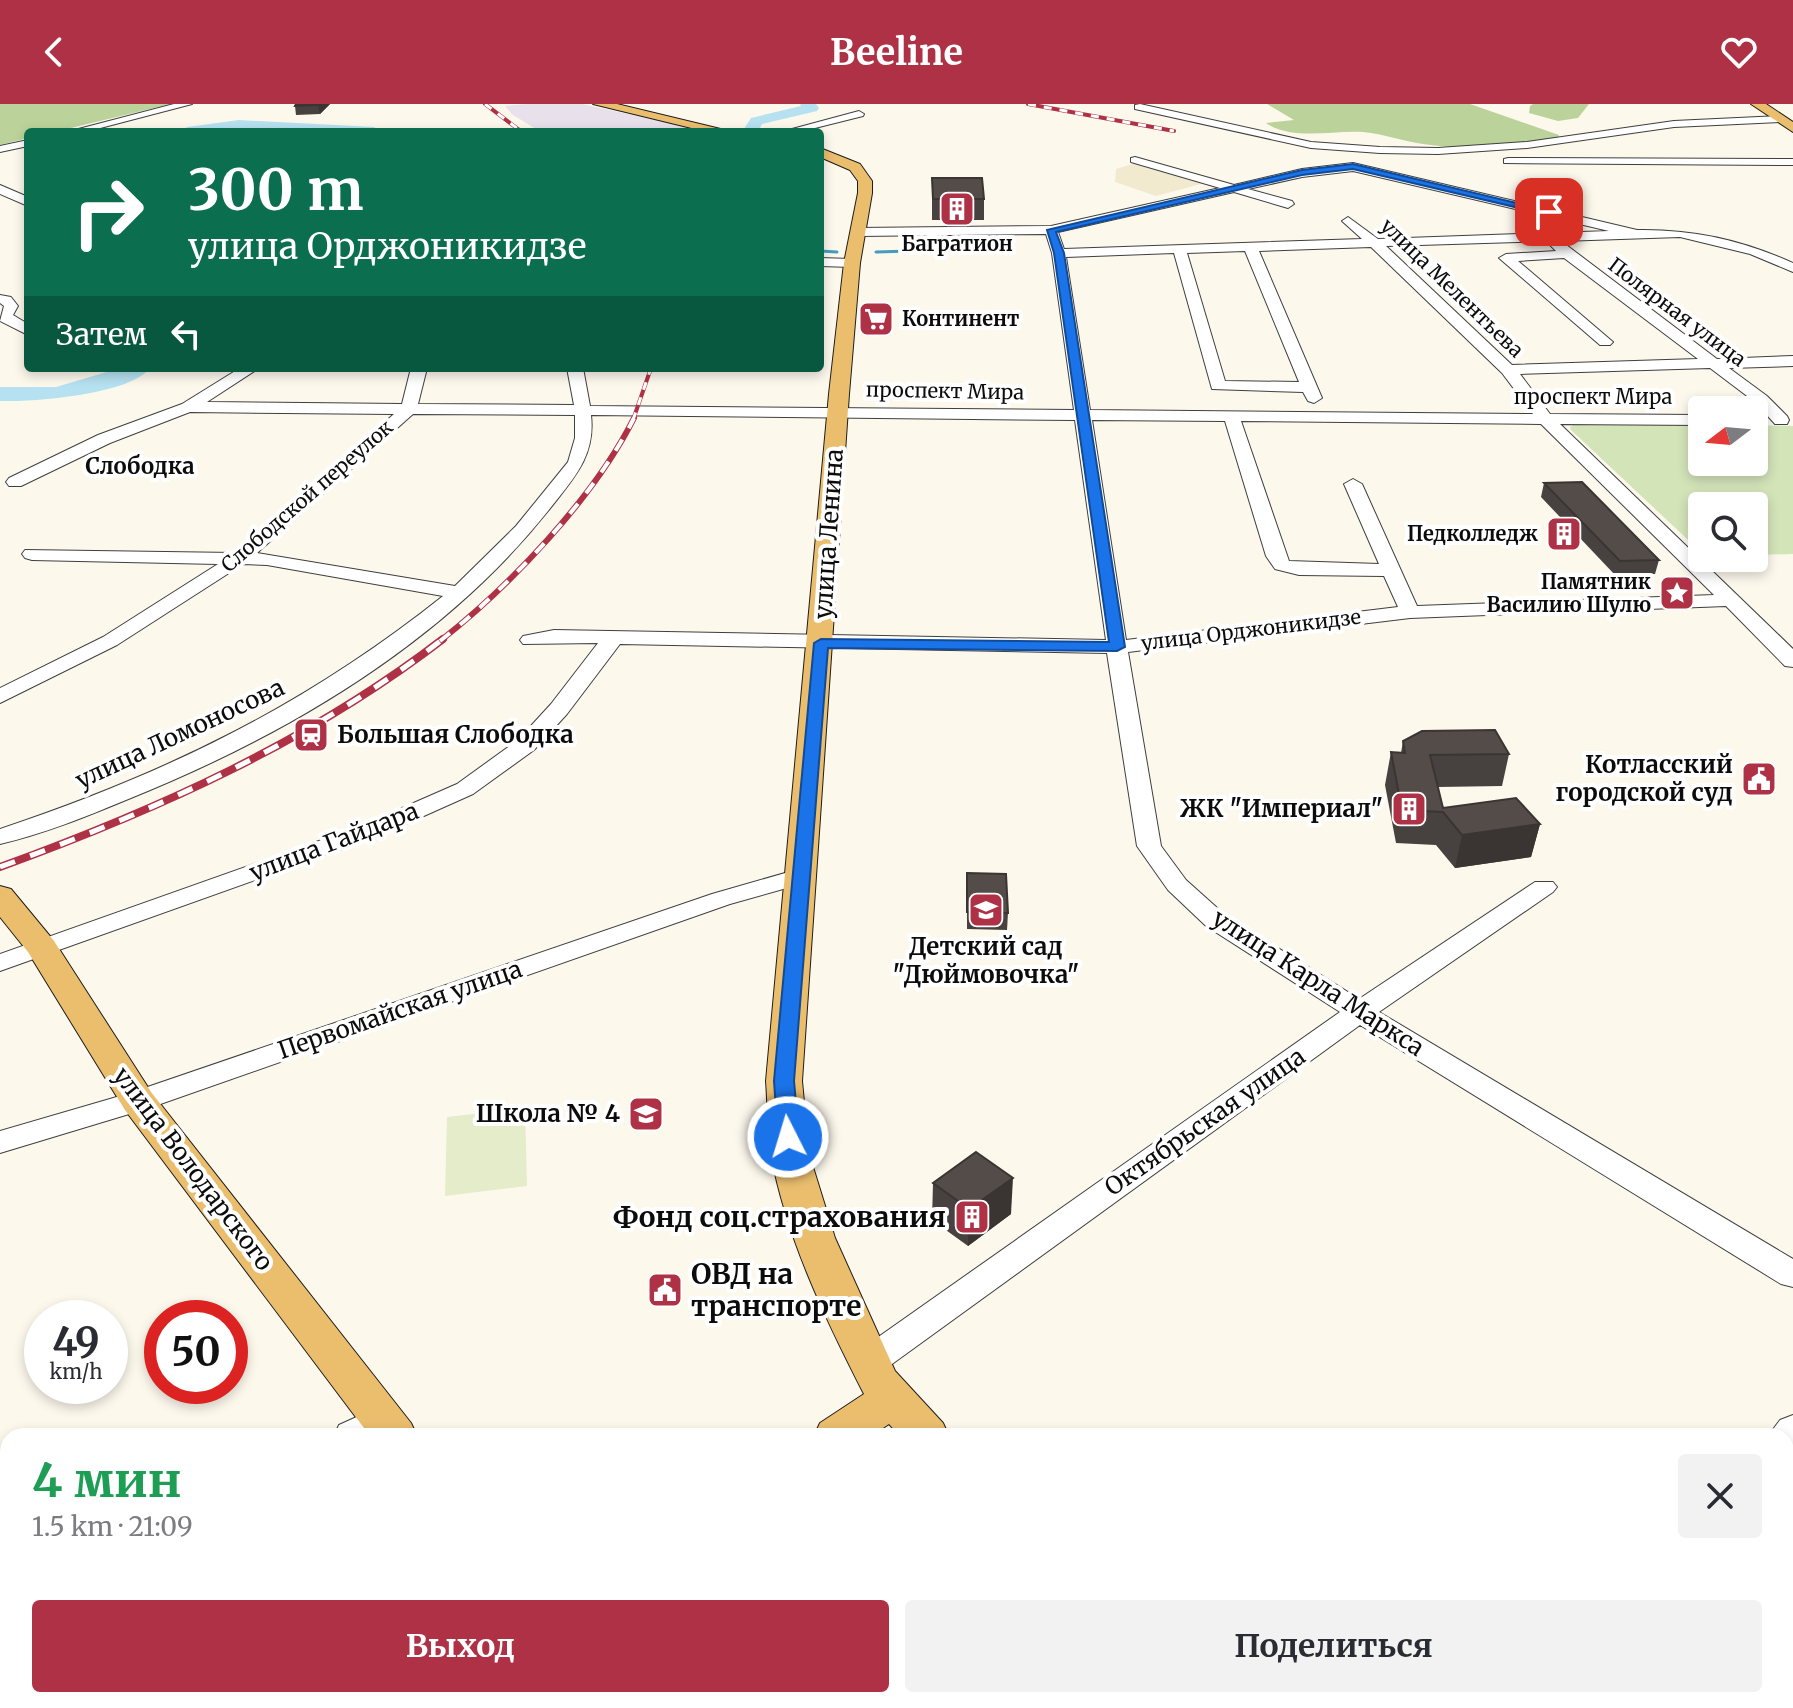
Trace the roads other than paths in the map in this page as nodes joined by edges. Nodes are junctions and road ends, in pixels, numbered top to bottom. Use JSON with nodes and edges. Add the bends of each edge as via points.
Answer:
{"nodes":[{"id":1,"x":187,"y":104,"type":"edge"},
{"id":2,"x":602,"y":104,"type":"edge"},
{"id":3,"x":1757,"y":104,"type":"edge"},
{"id":4,"x":1139,"y":107,"type":"dead end"},
{"id":5,"x":859,"y":114,"type":"dead end"},
{"id":6,"x":1789,"y":125,"type":"edge"},
{"id":7,"x":88,"y":128,"type":"edge"},
{"id":8,"x":708,"y":128,"type":"edge"},
{"id":9,"x":802,"y":128,"type":"edge"},
{"id":10,"x":24,"y":144,"type":"edge"},
{"id":11,"x":0,"y":149,"type":"edge"},
{"id":12,"x":824,"y":154,"type":"edge"},
{"id":13,"x":1135,"y":160,"type":"dead end"},
{"id":14,"x":1486,"y":161,"type":"dead end"},
{"id":15,"x":1501,"y":161,"type":"dead end"},
{"id":16,"x":1417,"y":162,"type":"dead end"},
{"id":17,"x":1793,"y":162,"type":"edge"},
{"id":18,"x":0,"y":189,"type":"edge"},
{"id":19,"x":1229,"y":189,"type":"junction"},
{"id":20,"x":24,"y":200,"type":"edge"},
{"id":21,"x":1288,"y":204,"type":"dead end"},
{"id":22,"x":1348,"y":221,"type":"dead end"},
{"id":23,"x":1051,"y":230,"type":"junction"},
{"id":24,"x":858,"y":232,"type":"junction"},
{"id":25,"x":1636,"y":234,"type":"junction"},
{"id":26,"x":1548,"y":236,"type":"junction"},
{"id":27,"x":1375,"y":243,"type":"junction"},
{"id":28,"x":1250,"y":246,"type":"junction"},
{"id":29,"x":1179,"y":248,"type":"junction"},
{"id":30,"x":1059,"y":253,"type":"junction"},
{"id":31,"x":1567,"y":254,"type":"junction"},
{"id":32,"x":824,"y":262,"type":"edge"},
{"id":33,"x":852,"y":263,"type":"junction"},
{"id":34,"x":1793,"y":268,"type":"edge"},
{"id":35,"x":0,"y":299,"type":"edge"},
{"id":36,"x":3,"y":317,"type":"edge"},
{"id":37,"x":24,"y":329,"type":"edge"},
{"id":38,"x":1605,"y":342,"type":"dead end"},
{"id":39,"x":1793,"y":361,"type":"edge"},
{"id":40,"x":1716,"y":366,"type":"junction"},
{"id":41,"x":1508,"y":370,"type":"junction"},
{"id":42,"x":245,"y":372,"type":"edge"},
{"id":43,"x":418,"y":372,"type":"edge"},
{"id":44,"x":575,"y":372,"type":"edge"},
{"id":45,"x":1308,"y":387,"type":"junction"},
{"id":46,"x":188,"y":407,"type":"junction"},
{"id":47,"x":409,"y":409,"type":"junction"},
{"id":48,"x":582,"y":409,"type":"junction"},
{"id":49,"x":838,"y":410,"type":"junction"},
{"id":50,"x":1081,"y":414,"type":"junction"},
{"id":51,"x":1231,"y":415,"type":"junction"},
{"id":52,"x":1321,"y":416,"type":"junction"},
{"id":53,"x":1546,"y":419,"type":"junction"},
{"id":54,"x":1688,"y":420,"type":"edge"},
{"id":55,"x":1787,"y":420,"type":"edge"},
{"id":56,"x":15,"y":482,"type":"dead end"},
{"id":57,"x":1353,"y":484,"type":"dead end"},
{"id":58,"x":32,"y":554,"type":"dead end"},
{"id":59,"x":240,"y":558,"type":"junction"},
{"id":60,"x":1391,"y":570,"type":"junction"},
{"id":61,"x":456,"y":592,"type":"junction"},
{"id":62,"x":1732,"y":600,"type":"junction"},
{"id":63,"x":1410,"y":612,"type":"junction"},
{"id":64,"x":613,"y":638,"type":"junction"},
{"id":65,"x":530,"y":640,"type":"dead end"},
{"id":66,"x":821,"y":643,"type":"junction"},
{"id":67,"x":1117,"y":647,"type":"junction"},
{"id":68,"x":1793,"y":661,"type":"edge"},
{"id":69,"x":0,"y":696,"type":"edge"},
{"id":70,"x":0,"y":837,"type":"edge"},
{"id":71,"x":799,"y":877,"type":"junction"},
{"id":72,"x":1544,"y":887,"type":"dead end"},
{"id":73,"x":0,"y":896,"type":"edge"},
{"id":74,"x":42,"y":948,"type":"junction"},
{"id":75,"x":0,"y":963,"type":"edge"},
{"id":76,"x":1359,"y":1012,"type":"junction"},
{"id":77,"x":138,"y":1101,"type":"junction"},
{"id":78,"x":0,"y":1142,"type":"edge"},
{"id":79,"x":1793,"y":1275,"type":"edge"},
{"id":80,"x":869,"y":1362,"type":"junction"},
{"id":81,"x":893,"y":1398,"type":"junction"},
{"id":82,"x":374,"y":1428,"type":"edge"},
{"id":83,"x":848,"y":1428,"type":"edge"},
{"id":84,"x":920,"y":1428,"type":"edge"}],
"edges":[{"from":1,"to":7,"type":"street"},
{"from":2,"to":8,"type":"main road"},
{"from":3,"to":6,"type":"main road"},
{"from":4,"to":6,"type":"street","via":[[1311,145],[1380,150],[1527,145],[1674,124]]},
{"from":5,"to":9,"type":"street"},
{"from":10,"to":11,"type":"street"},
{"from":12,"to":24,"type":"main road","name":"улица Ленина","via":[[849,163],[865,181]]},
{"from":13,"to":19,"type":"street"},
{"from":14,"to":16,"type":"street"},
{"from":15,"to":17,"type":"street"},
{"from":18,"to":20,"type":"street"},
{"from":19,"to":21,"type":"street"},
{"from":19,"to":23,"type":"street"},
{"from":19,"to":25,"type":"street","via":[[1324,169],[1370,169]]},
{"from":22,"to":27,"type":"street","name":"улица Мелентьева"},
{"from":23,"to":24,"type":"street"},
{"from":23,"to":30,"type":"street","name":"улица Карла Маркса"},
{"from":24,"to":33,"type":"main road","name":"улица Ленина"},
{"from":25,"to":26,"type":"street"},
{"from":25,"to":34,"type":"street","via":[[1680,233],[1755,251]]},
{"from":26,"to":27,"type":"street"},
{"from":26,"to":31,"type":"street","name":"Полярная улица"},
{"from":27,"to":28,"type":"street"},
{"from":27,"to":41,"type":"street","name":"улица Мелентьева"},
{"from":28,"to":29,"type":"street"},
{"from":28,"to":45,"type":"street"},
{"from":29,"to":30,"type":"street"},
{"from":29,"to":45,"type":"street","via":[[1218,386]]},
{"from":30,"to":50,"type":"street","name":"улица Карла Маркса"},
{"from":31,"to":38,"type":"street","via":[[1506,258]]},
{"from":31,"to":40,"type":"street","name":"Полярная улица"},
{"from":32,"to":33,"type":"street"},
{"from":33,"to":49,"type":"main road","name":"улица Ленина"},
{"from":35,"to":36,"type":"street","via":[[11,306]]},
{"from":36,"to":37,"type":"street"},
{"from":39,"to":40,"type":"street"},
{"from":40,"to":41,"type":"street"},
{"from":40,"to":55,"type":"street","name":"Полярная улица"},
{"from":41,"to":53,"type":"street","name":"улица Мелентьева"},
{"from":42,"to":46,"type":"street"},
{"from":43,"to":47,"type":"street","name":"Слободской переулок"},
{"from":44,"to":48,"type":"street","name":"улица Ломоносова"},
{"from":45,"to":52,"type":"street"},
{"from":46,"to":47,"type":"street","name":"проспект Мира"},
{"from":46,"to":56,"type":"street","via":[[104,439]]},
{"from":47,"to":48,"type":"street","name":"проспект Мира"},
{"from":47,"to":59,"type":"street","name":"Слободской переулок"},
{"from":48,"to":49,"type":"street","name":"проспект Мира"},
{"from":48,"to":61,"type":"street","name":"улица Ломоносова","via":[[582,455],[526,524]]},
{"from":49,"to":50,"type":"street","name":"проспект Мира"},
{"from":49,"to":66,"type":"main road","name":"улица Ленина"},
{"from":50,"to":51,"type":"street","name":"проспект Мира"},
{"from":50,"to":67,"type":"street","name":"улица Карла Маркса"},
{"from":51,"to":52,"type":"street","name":"проспект Мира"},
{"from":51,"to":60,"type":"street","via":[[1282,565]]},
{"from":52,"to":53,"type":"street","name":"проспект Мира"},
{"from":53,"to":54,"type":"street","name":"проспект Мира"},
{"from":53,"to":62,"type":"street","name":"улица Мелентьева"},
{"from":57,"to":60,"type":"street"},
{"from":58,"to":59,"type":"street"},
{"from":59,"to":61,"type":"street"},
{"from":59,"to":69,"type":"street","name":"Слободской переулок","via":[[110,641]]},
{"from":60,"to":63,"type":"street"},
{"from":61,"to":70,"type":"street","name":"улица Ломоносова","via":[[357,673],[285,717],[119,793]]},
{"from":62,"to":63,"type":"street","name":"улица Орджоникидзе"},
{"from":62,"to":68,"type":"street","name":"улица Мелентьева"},
{"from":63,"to":67,"type":"street","name":"улица Орджоникидзе"},
{"from":64,"to":65,"type":"street","name":"улица Орджоникидзе"},
{"from":64,"to":66,"type":"street","name":"улица Орджоникидзе"},
{"from":64,"to":74,"type":"street","name":"улица Гайдара","via":[[526,745],[465,789],[370,831]]},
{"from":66,"to":67,"type":"street","name":"улица Орджоникидзе"},
{"from":66,"to":71,"type":"main road","name":"улица Ленина"},
{"from":67,"to":76,"type":"street","name":"улица Карла Маркса","via":[[1149,846],[1163,868],[1215,920]]},
{"from":71,"to":77,"type":"street","name":"Первомайская улица","via":[[721,899]]},
{"from":71,"to":80,"type":"main road","name":"улица Ленина","via":[[784,1081],[790,1154],[815,1238]]},
{"from":72,"to":76,"type":"street","name":"Октябрьская улица"},
{"from":73,"to":74,"type":"main road","name":"улица Володарского"},
{"from":74,"to":75,"type":"street","name":"улица Гайдара"},
{"from":74,"to":77,"type":"main road","name":"улица Володарского"},
{"from":76,"to":79,"type":"street","name":"улица Карла Маркса"},
{"from":76,"to":80,"type":"street","name":"Октябрьская улица"},
{"from":77,"to":78,"type":"street","name":"Первомайская улица"},
{"from":77,"to":82,"type":"main road","name":"улица Володарского"},
{"from":80,"to":81,"type":"main road","name":"улица Ленина"},
{"from":81,"to":83,"type":"main road"},
{"from":81,"to":84,"type":"main road","name":"улица Ленина"}]}
